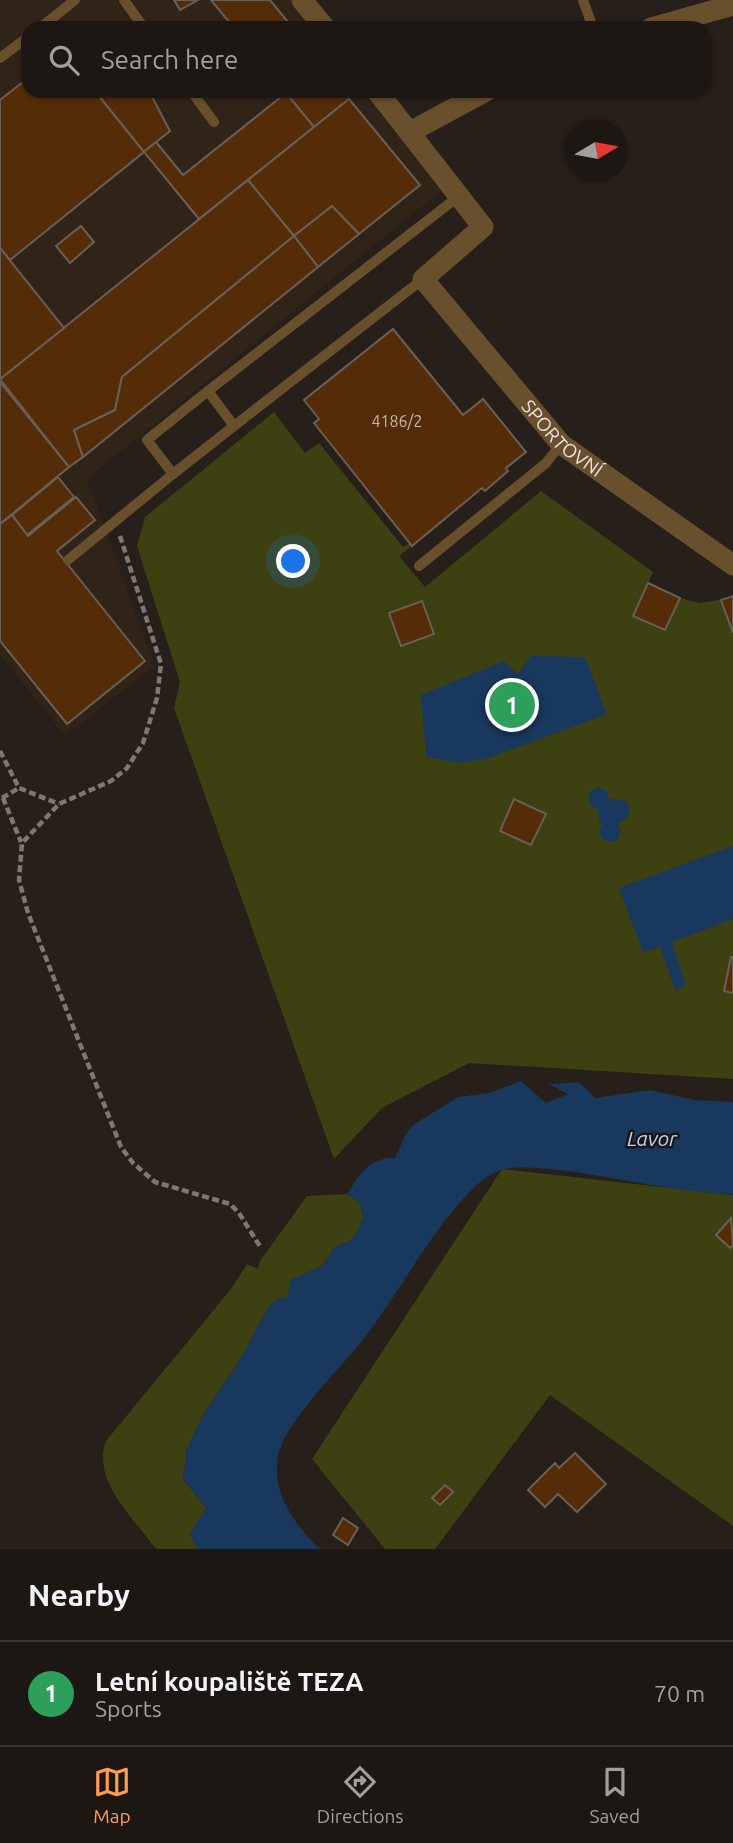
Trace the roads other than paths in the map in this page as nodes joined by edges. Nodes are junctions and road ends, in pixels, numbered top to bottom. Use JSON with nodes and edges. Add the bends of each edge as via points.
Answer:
{"nodes":[{"id":1,"x":75,"y":0,"type":"edge"},
{"id":2,"x":124,"y":0,"type":"edge"},
{"id":3,"x":302,"y":0,"type":"edge"},
{"id":4,"x":583,"y":0,"type":"edge"},
{"id":5,"x":719,"y":5,"type":"edge"},
{"id":6,"x":49,"y":21,"type":"edge"},
{"id":7,"x":140,"y":21,"type":"edge"},
{"id":8,"x":319,"y":21,"type":"edge"},
{"id":9,"x":590,"y":21,"type":"edge"},
{"id":10,"x":672,"y":21,"type":"edge"},
{"id":11,"x":21,"y":42,"type":"edge"},
{"id":12,"x":0,"y":58,"type":"edge"},
{"id":13,"x":196,"y":98,"type":"edge"},
{"id":14,"x":383,"y":98,"type":"edge"},
{"id":15,"x":473,"y":98,"type":"edge"},
{"id":16,"x":214,"y":122,"type":"dead end"},
{"id":17,"x":410,"y":132,"type":"junction"},
{"id":18,"x":459,"y":196,"type":"junction"},
{"id":19,"x":423,"y":279,"type":"junction"},
{"id":20,"x":208,"y":391,"type":"junction"},
{"id":21,"x":233,"y":426,"type":"junction"},
{"id":22,"x":561,"y":444,"type":"junction"},
{"id":23,"x":173,"y":474,"type":"junction"},
{"id":24,"x":68,"y":560,"type":"dead end"},
{"id":25,"x":733,"y":565,"type":"edge"},
{"id":26,"x":419,"y":566,"type":"dead end"}],
"edges":[{"from":1,"to":6,"type":"lane"},
{"from":2,"to":7,"type":"lane"},
{"from":3,"to":8,"type":"street"},
{"from":4,"to":9,"type":"lane"},
{"from":5,"to":10,"type":"street"},
{"from":11,"to":12,"type":"lane"},
{"from":13,"to":16,"type":"lane"},
{"from":14,"to":17,"type":"street"},
{"from":15,"to":17,"type":"street"},
{"from":17,"to":18,"type":"street"},
{"from":18,"to":19,"type":"street","via":[[483,227]]},
{"from":18,"to":20,"type":"lane"},
{"from":19,"to":21,"type":"lane"},
{"from":19,"to":22,"type":"street","name":"SPORTOVNÍ"},
{"from":20,"to":21,"type":"lane"},
{"from":20,"to":23,"type":"lane","via":[[148,440]]},
{"from":21,"to":23,"type":"lane"},
{"from":22,"to":25,"type":"street","name":"SPORTOVNÍ"},
{"from":22,"to":26,"type":"lane","via":[[546,463]]},
{"from":23,"to":24,"type":"lane"}]}
